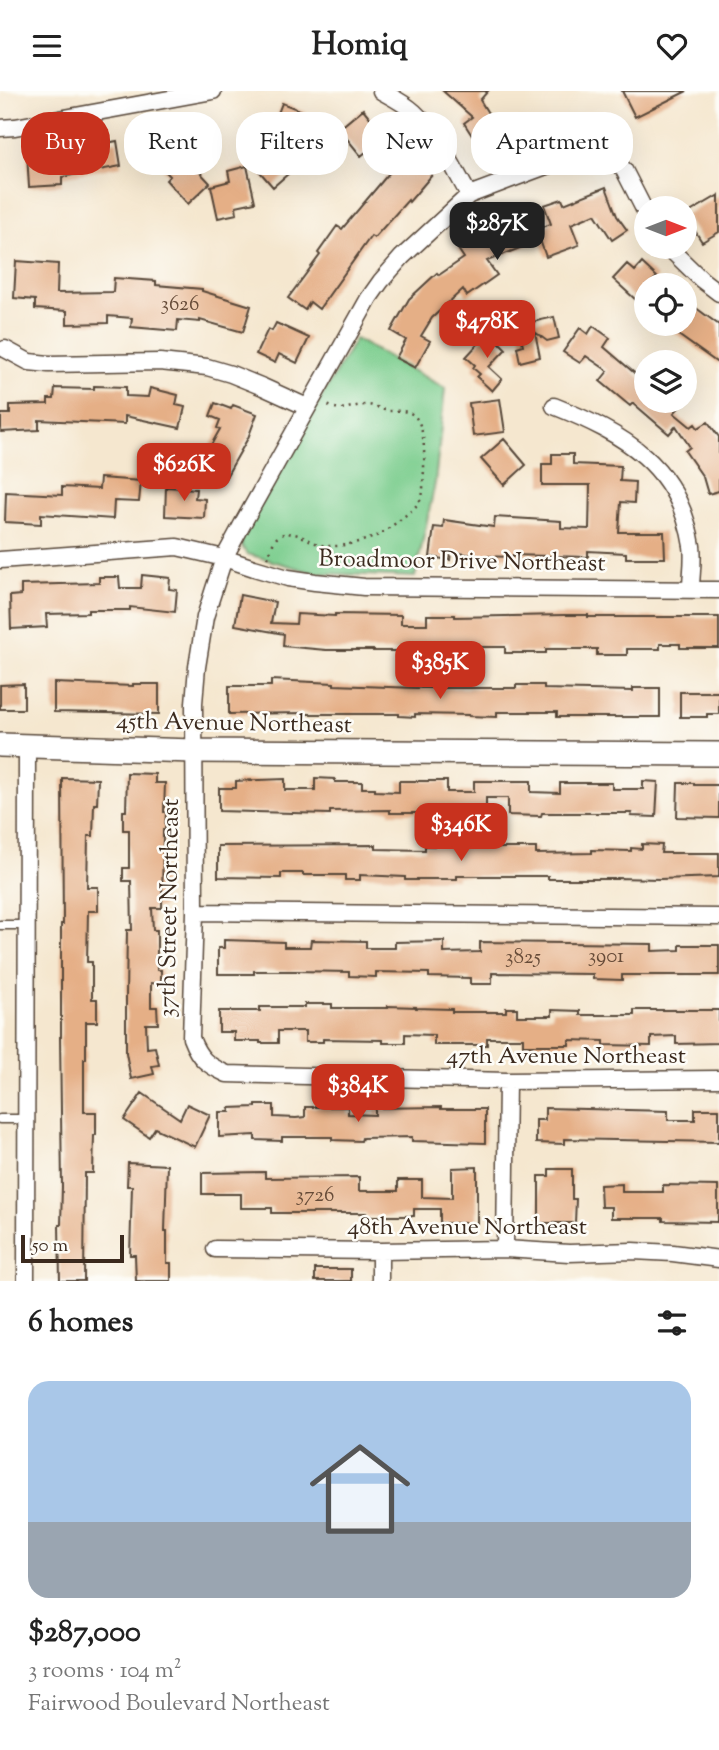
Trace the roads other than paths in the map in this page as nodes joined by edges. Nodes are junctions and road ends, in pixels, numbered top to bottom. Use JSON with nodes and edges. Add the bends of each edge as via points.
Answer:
{"nodes":[{"id":1,"x":213,"y":91,"type":"edge"},
{"id":2,"x":381,"y":91,"type":"edge"},
{"id":3,"x":0,"y":128,"type":"edge"},
{"id":4,"x":469,"y":195,"type":"junction"},
{"id":5,"x":637,"y":196,"type":"edge"},
{"id":6,"x":680,"y":259,"type":"edge"},
{"id":7,"x":719,"y":293,"type":"edge"},
{"id":8,"x":5,"y":349,"type":"dead end"},
{"id":9,"x":310,"y":402,"type":"junction"},
{"id":10,"x":554,"y":406,"type":"dead end"},
{"id":11,"x":225,"y":558,"type":"junction"},
{"id":12,"x":0,"y":560,"type":"edge"},
{"id":13,"x":691,"y":589,"type":"junction"},
{"id":14,"x":719,"y":590,"type":"edge"},
{"id":15,"x":0,"y":745,"type":"edge"},
{"id":16,"x":27,"y":746,"type":"junction"},
{"id":17,"x":194,"y":751,"type":"junction"},
{"id":18,"x":719,"y":754,"type":"edge"},
{"id":19,"x":195,"y":912,"type":"junction"},
{"id":20,"x":719,"y":917,"type":"edge"},
{"id":21,"x":0,"y":925,"type":"edge"},
{"id":22,"x":27,"y":925,"type":"junction"},
{"id":23,"x":205,"y":1063,"type":"joint"},
{"id":24,"x":719,"y":1079,"type":"edge"},
{"id":25,"x":507,"y":1081,"type":"junction"},
{"id":26,"x":0,"y":1119,"type":"edge"},
{"id":27,"x":27,"y":1119,"type":"junction"},
{"id":28,"x":215,"y":1249,"type":"dead end"},
{"id":29,"x":505,"y":1249,"type":"junction"},
{"id":30,"x":380,"y":1251,"type":"junction"},
{"id":31,"x":719,"y":1259,"type":"edge"},
{"id":32,"x":26,"y":1281,"type":"edge"},
{"id":33,"x":380,"y":1281,"type":"edge"}],
"edges":[{"from":1,"to":3,"type":"street"},
{"from":2,"to":4,"type":"street","via":[[421,119]]},
{"from":4,"to":5,"type":"street","via":[[535,170],[576,159],[605,158],[624,170]]},
{"from":4,"to":9,"type":"street","name":"37th Street Northeast","via":[[381,281]]},
{"from":6,"to":7,"type":"street"},
{"from":8,"to":9,"type":"street","via":[[29,362],[49,364],[160,362],[207,367]]},
{"from":9,"to":11,"type":"street","name":"37th Street Northeast"},
{"from":10,"to":13,"type":"street","via":[[629,443],[666,480],[685,516],[692,549]]},
{"from":11,"to":12,"type":"street","name":"Broadmoor Drive Northeast","via":[[168,546]]},
{"from":11,"to":13,"type":"street","name":"Broadmoor Drive Northeast","via":[[288,578],[364,587]]},
{"from":11,"to":17,"type":"street","name":"37th Street Northeast","via":[[202,631]]},
{"from":13,"to":14,"type":"street","name":"Broadmoor Drive Northeast"},
{"from":15,"to":16,"type":"street","name":"45th Avenue Northeast"},
{"from":16,"to":17,"type":"street","name":"45th Avenue Northeast"},
{"from":16,"to":22,"type":"street"},
{"from":17,"to":18,"type":"street","name":"45th Avenue Northeast"},
{"from":17,"to":19,"type":"street","name":"37th Street Northeast"},
{"from":19,"to":20,"type":"street"},
{"from":19,"to":23,"type":"street","name":"37th Street Northeast","via":[[191,1038]]},
{"from":21,"to":22,"type":"lane"},
{"from":22,"to":27,"type":"street"},
{"from":23,"to":25,"type":"street","name":"47th Avenue Northeast","via":[[227,1074]]},
{"from":24,"to":25,"type":"street","name":"47th Avenue Northeast"},
{"from":25,"to":29,"type":"street"},
{"from":26,"to":27,"type":"lane"},
{"from":27,"to":32,"type":"street"},
{"from":28,"to":30,"type":"street","name":"48th Avenue Northeast"},
{"from":29,"to":30,"type":"street","name":"48th Avenue Northeast"},
{"from":29,"to":31,"type":"street","name":"48th Avenue Northeast","via":[[633,1251]]},
{"from":30,"to":33,"type":"street"}]}
